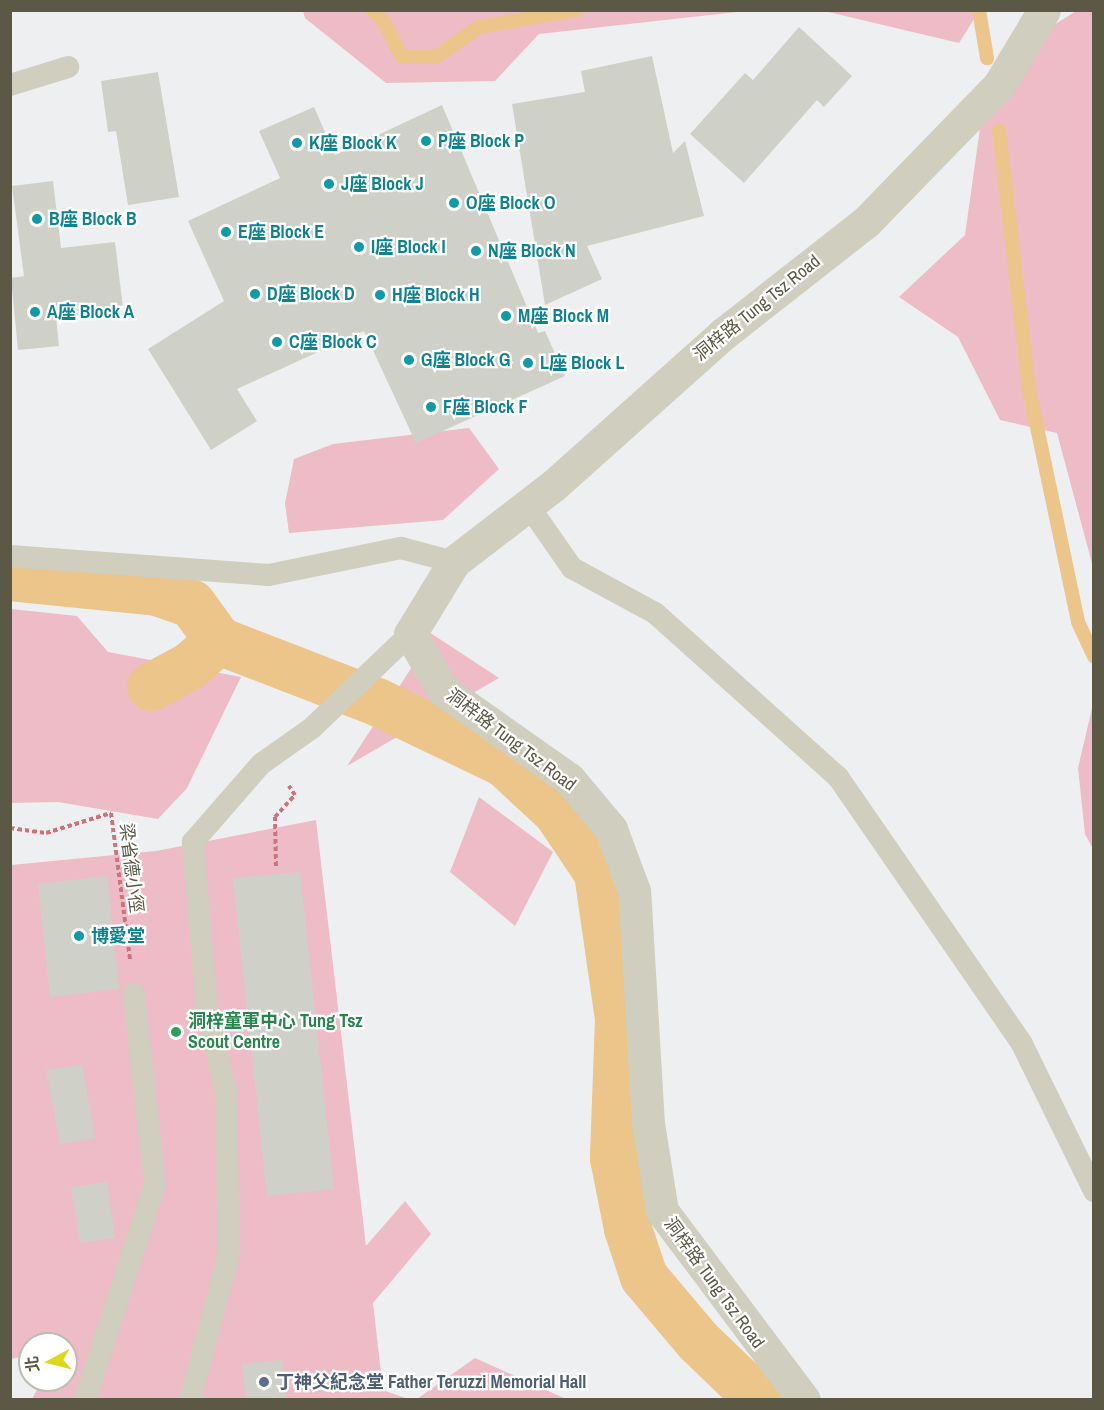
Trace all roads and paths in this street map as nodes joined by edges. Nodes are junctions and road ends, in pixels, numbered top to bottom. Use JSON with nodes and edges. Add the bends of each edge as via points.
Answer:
{"nodes":[{"id":1,"x":1044,"y":10,"type":"edge"},
{"id":2,"x":68,"y":67,"type":"dead end"},
{"id":3,"x":10,"y":85,"type":"edge"},
{"id":4,"x":528,"y":505,"type":"junction"},
{"id":5,"x":10,"y":556,"type":"edge"},
{"id":6,"x":454,"y":562,"type":"junction"},
{"id":7,"x":410,"y":634,"type":"junction"},
{"id":8,"x":261,"y":764,"type":"junction"},
{"id":9,"x":10,"y":828,"type":"edge"},
{"id":10,"x":276,"y":866,"type":"dead end"},
{"id":11,"x":134,"y":994,"type":"joint"},
{"id":12,"x":1094,"y":1191,"type":"edge"},
{"id":13,"x":85,"y":1400,"type":"edge"},
{"id":14,"x":190,"y":1400,"type":"edge"},
{"id":15,"x":804,"y":1400,"type":"edge"}],
"edges":[{"from":1,"to":4,"type":"street","name":"洞梓路 Tung Tsz Road","via":[[999,85],[866,222],[723,334]]},
{"from":2,"to":3,"type":"lane"},
{"from":4,"to":6,"type":"street","name":"洞梓路 Tung Tsz Road"},
{"from":4,"to":12,"type":"lane","via":[[572,568],[656,613],[838,777],[1022,1044]]},
{"from":5,"to":6,"type":"lane","via":[[269,575],[401,548]]},
{"from":6,"to":7,"type":"street","name":"洞梓路 Tung Tsz Road"},
{"from":7,"to":8,"type":"lane","via":[[388,660],[312,728]]},
{"from":7,"to":15,"type":"street","name":"洞梓路 Tung Tsz Road","via":[[443,690],[569,779],[611,829],[634,891],[648,1124],[662,1211]]},
{"from":8,"to":10,"type":"path","via":[[283,776],[295,795],[275,818]]},
{"from":8,"to":14,"type":"lane","via":[[193,842],[207,1010],[226,1092],[230,1254]]},
{"from":9,"to":11,"type":"path","name":"梁省德小徑","via":[[46,833],[111,813]]},
{"from":11,"to":13,"type":"lane","via":[[155,1185]]}]}
